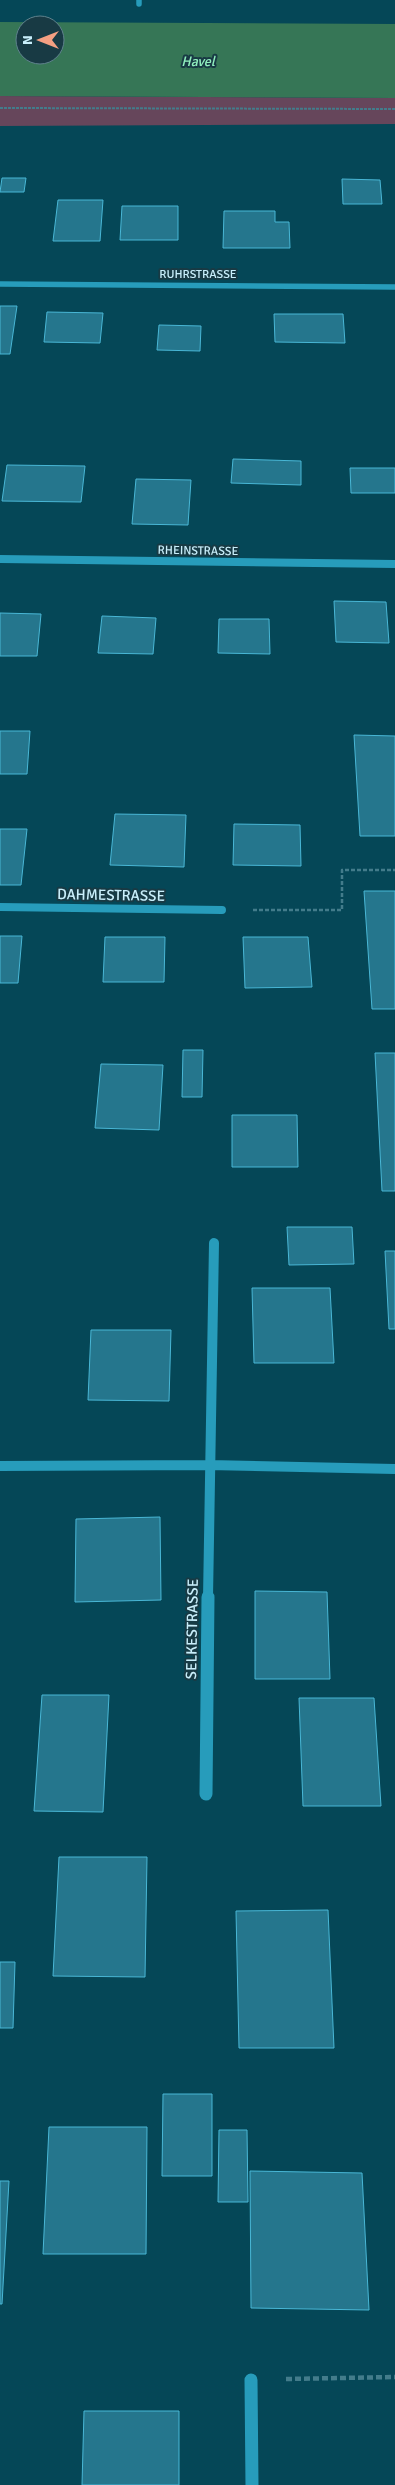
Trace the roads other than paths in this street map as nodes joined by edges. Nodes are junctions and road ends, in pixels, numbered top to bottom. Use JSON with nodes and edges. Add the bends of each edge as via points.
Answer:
{"nodes":[{"id":1,"x":0,"y":284,"type":"edge"},
{"id":2,"x":395,"y":286,"type":"edge"},
{"id":3,"x":0,"y":560,"type":"edge"},
{"id":4,"x":395,"y":564,"type":"edge"},
{"id":5,"x":0,"y":907,"type":"edge"},
{"id":6,"x":222,"y":910,"type":"road end"},
{"id":7,"x":214,"y":1243,"type":"dead end"},
{"id":8,"x":209,"y":1465,"type":"junction"},
{"id":9,"x":0,"y":1466,"type":"edge"},
{"id":10,"x":395,"y":1470,"type":"edge"},
{"id":11,"x":206,"y":1794,"type":"dead end"},
{"id":12,"x":251,"y":2380,"type":"road end"},
{"id":13,"x":252,"y":2485,"type":"edge"}],
"edges":[{"from":1,"to":2,"type":"street","name":"RUHRSTRASSE"},
{"from":3,"to":4,"type":"street","name":"RHEINSTRASSE"},
{"from":5,"to":6,"type":"street","name":"DAHMESTRASSE"},
{"from":7,"to":8,"type":"street","name":"SELKESTRASSE"},
{"from":8,"to":9,"type":"street"},
{"from":8,"to":10,"type":"street"},
{"from":8,"to":11,"type":"street","name":"SELKESTRASSE"},
{"from":12,"to":13,"type":"street"}]}
